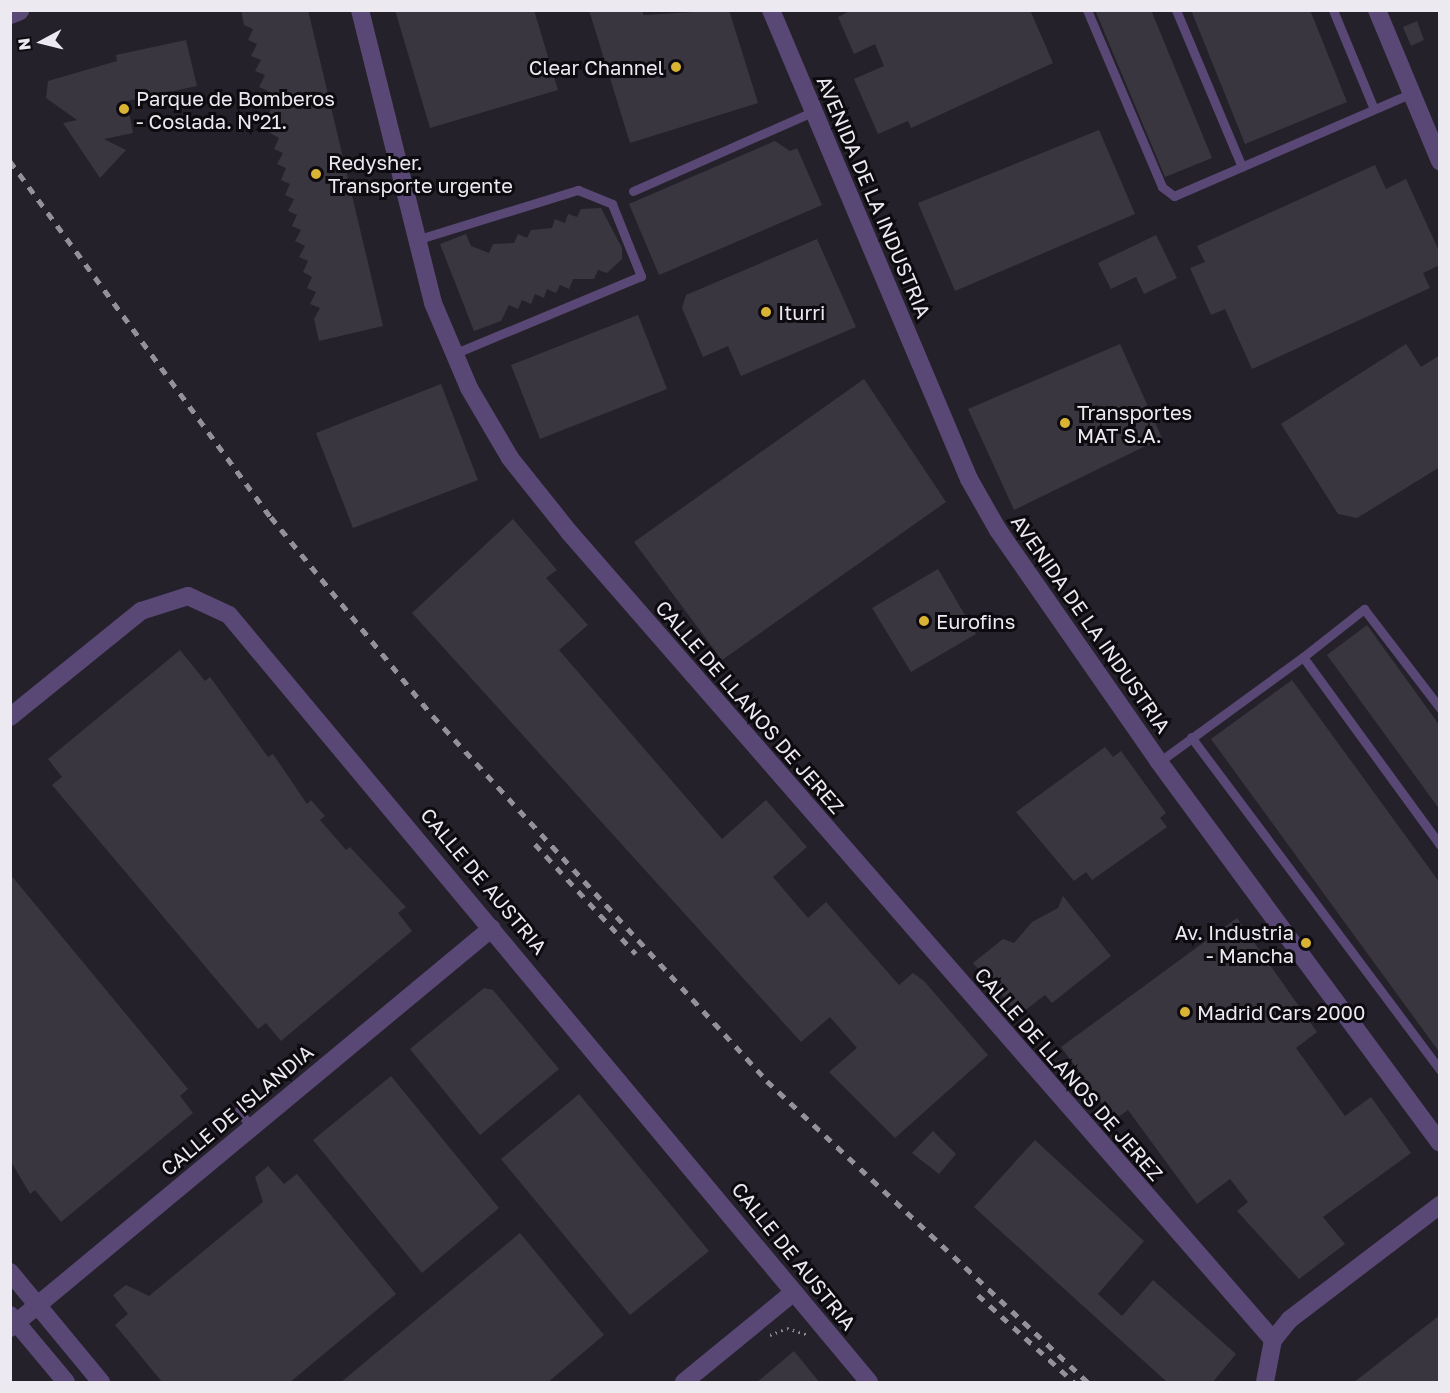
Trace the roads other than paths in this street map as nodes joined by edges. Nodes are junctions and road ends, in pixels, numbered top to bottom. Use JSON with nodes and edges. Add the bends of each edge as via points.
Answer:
{"nodes":[{"id":1,"x":18,"y":10,"type":"edge"},
{"id":2,"x":360,"y":10,"type":"edge"},
{"id":3,"x":771,"y":10,"type":"edge"},
{"id":4,"x":1087,"y":10,"type":"edge"},
{"id":5,"x":1176,"y":10,"type":"edge"},
{"id":6,"x":1333,"y":10,"type":"edge"},
{"id":7,"x":1377,"y":10,"type":"edge"},
{"id":8,"x":10,"y":13,"type":"edge"},
{"id":9,"x":1412,"y":93,"type":"junction"},
{"id":10,"x":1374,"y":109,"type":"junction"},
{"id":11,"x":814,"y":111,"type":"junction"},
{"id":12,"x":1440,"y":160,"type":"edge"},
{"id":13,"x":1242,"y":166,"type":"junction"},
{"id":14,"x":633,"y":191,"type":"dead end"},
{"id":15,"x":416,"y":240,"type":"junction"},
{"id":16,"x":454,"y":354,"type":"junction"},
{"id":17,"x":1303,"y":657,"type":"junction"},
{"id":18,"x":1440,"y":708,"type":"edge"},
{"id":19,"x":10,"y":717,"type":"edge"},
{"id":20,"x":1191,"y":737,"type":"junction"},
{"id":21,"x":1159,"y":762,"type":"junction"},
{"id":22,"x":1440,"y":845,"type":"edge"},
{"id":23,"x":492,"y":928,"type":"junction"},
{"id":24,"x":1440,"y":1070,"type":"edge"},
{"id":25,"x":239,"y":1110,"type":"dead end"},
{"id":26,"x":251,"y":1128,"type":"junction"},
{"id":27,"x":1440,"y":1143,"type":"edge"},
{"id":28,"x":1440,"y":1205,"type":"edge"},
{"id":29,"x":10,"y":1272,"type":"edge"},
{"id":30,"x":794,"y":1292,"type":"junction"},
{"id":31,"x":38,"y":1305,"type":"junction"},
{"id":32,"x":13,"y":1322,"type":"edge"},
{"id":33,"x":1273,"y":1340,"type":"junction"},
{"id":34,"x":66,"y":1383,"type":"edge"},
{"id":35,"x":101,"y":1383,"type":"edge"},
{"id":36,"x":684,"y":1383,"type":"edge"},
{"id":37,"x":869,"y":1383,"type":"edge"},
{"id":38,"x":1265,"y":1383,"type":"edge"}],
"edges":[{"from":1,"to":8,"type":"street"},
{"from":2,"to":15,"type":"street","name":"CALLE DE LLANOS DE JEREZ"},
{"from":3,"to":11,"type":"street","name":"AVENIDA DE LA INDUSTRIA"},
{"from":4,"to":13,"type":"lane","via":[[1162,188],[1174,196]]},
{"from":5,"to":13,"type":"lane"},
{"from":6,"to":10,"type":"lane"},
{"from":7,"to":9,"type":"street"},
{"from":9,"to":10,"type":"lane"},
{"from":9,"to":12,"type":"street"},
{"from":10,"to":13,"type":"lane"},
{"from":11,"to":14,"type":"lane"},
{"from":11,"to":21,"type":"street","name":"AVENIDA DE LA INDUSTRIA","via":[[969,479],[1026,577]]},
{"from":15,"to":16,"type":"street","name":"CALLE DE LLANOS DE JEREZ"},
{"from":15,"to":16,"type":"lane","via":[[578,190],[612,204],[641,276]]},
{"from":16,"to":33,"type":"street","name":"CALLE DE LLANOS DE JEREZ","via":[[510,458],[569,532]]},
{"from":17,"to":18,"type":"lane","via":[[1364,609]]},
{"from":17,"to":20,"type":"lane"},
{"from":17,"to":22,"type":"lane"},
{"from":19,"to":23,"type":"street","name":"CALLE DE AUSTRIA","via":[[141,611],[188,597],[208,603],[229,615]]},
{"from":20,"to":21,"type":"lane"},
{"from":20,"to":24,"type":"lane"},
{"from":21,"to":27,"type":"street","name":"AVENIDA DE LA INDUSTRIA"},
{"from":23,"to":26,"type":"street","name":"CALLE DE ISLANDIA"},
{"from":23,"to":30,"type":"street","name":"CALLE DE AUSTRIA"},
{"from":25,"to":26,"type":"lane"},
{"from":26,"to":31,"type":"street","name":"CALLE DE ISLANDIA"},
{"from":28,"to":33,"type":"street","via":[[1288,1320]]},
{"from":29,"to":31,"type":"street"},
{"from":30,"to":36,"type":"street"},
{"from":30,"to":37,"type":"street","name":"CALLE DE AUSTRIA"},
{"from":31,"to":32,"type":"street","name":"CALLE DE ISLANDIA"},
{"from":31,"to":35,"type":"street"},
{"from":32,"to":34,"type":"street"},
{"from":33,"to":38,"type":"street"}]}
